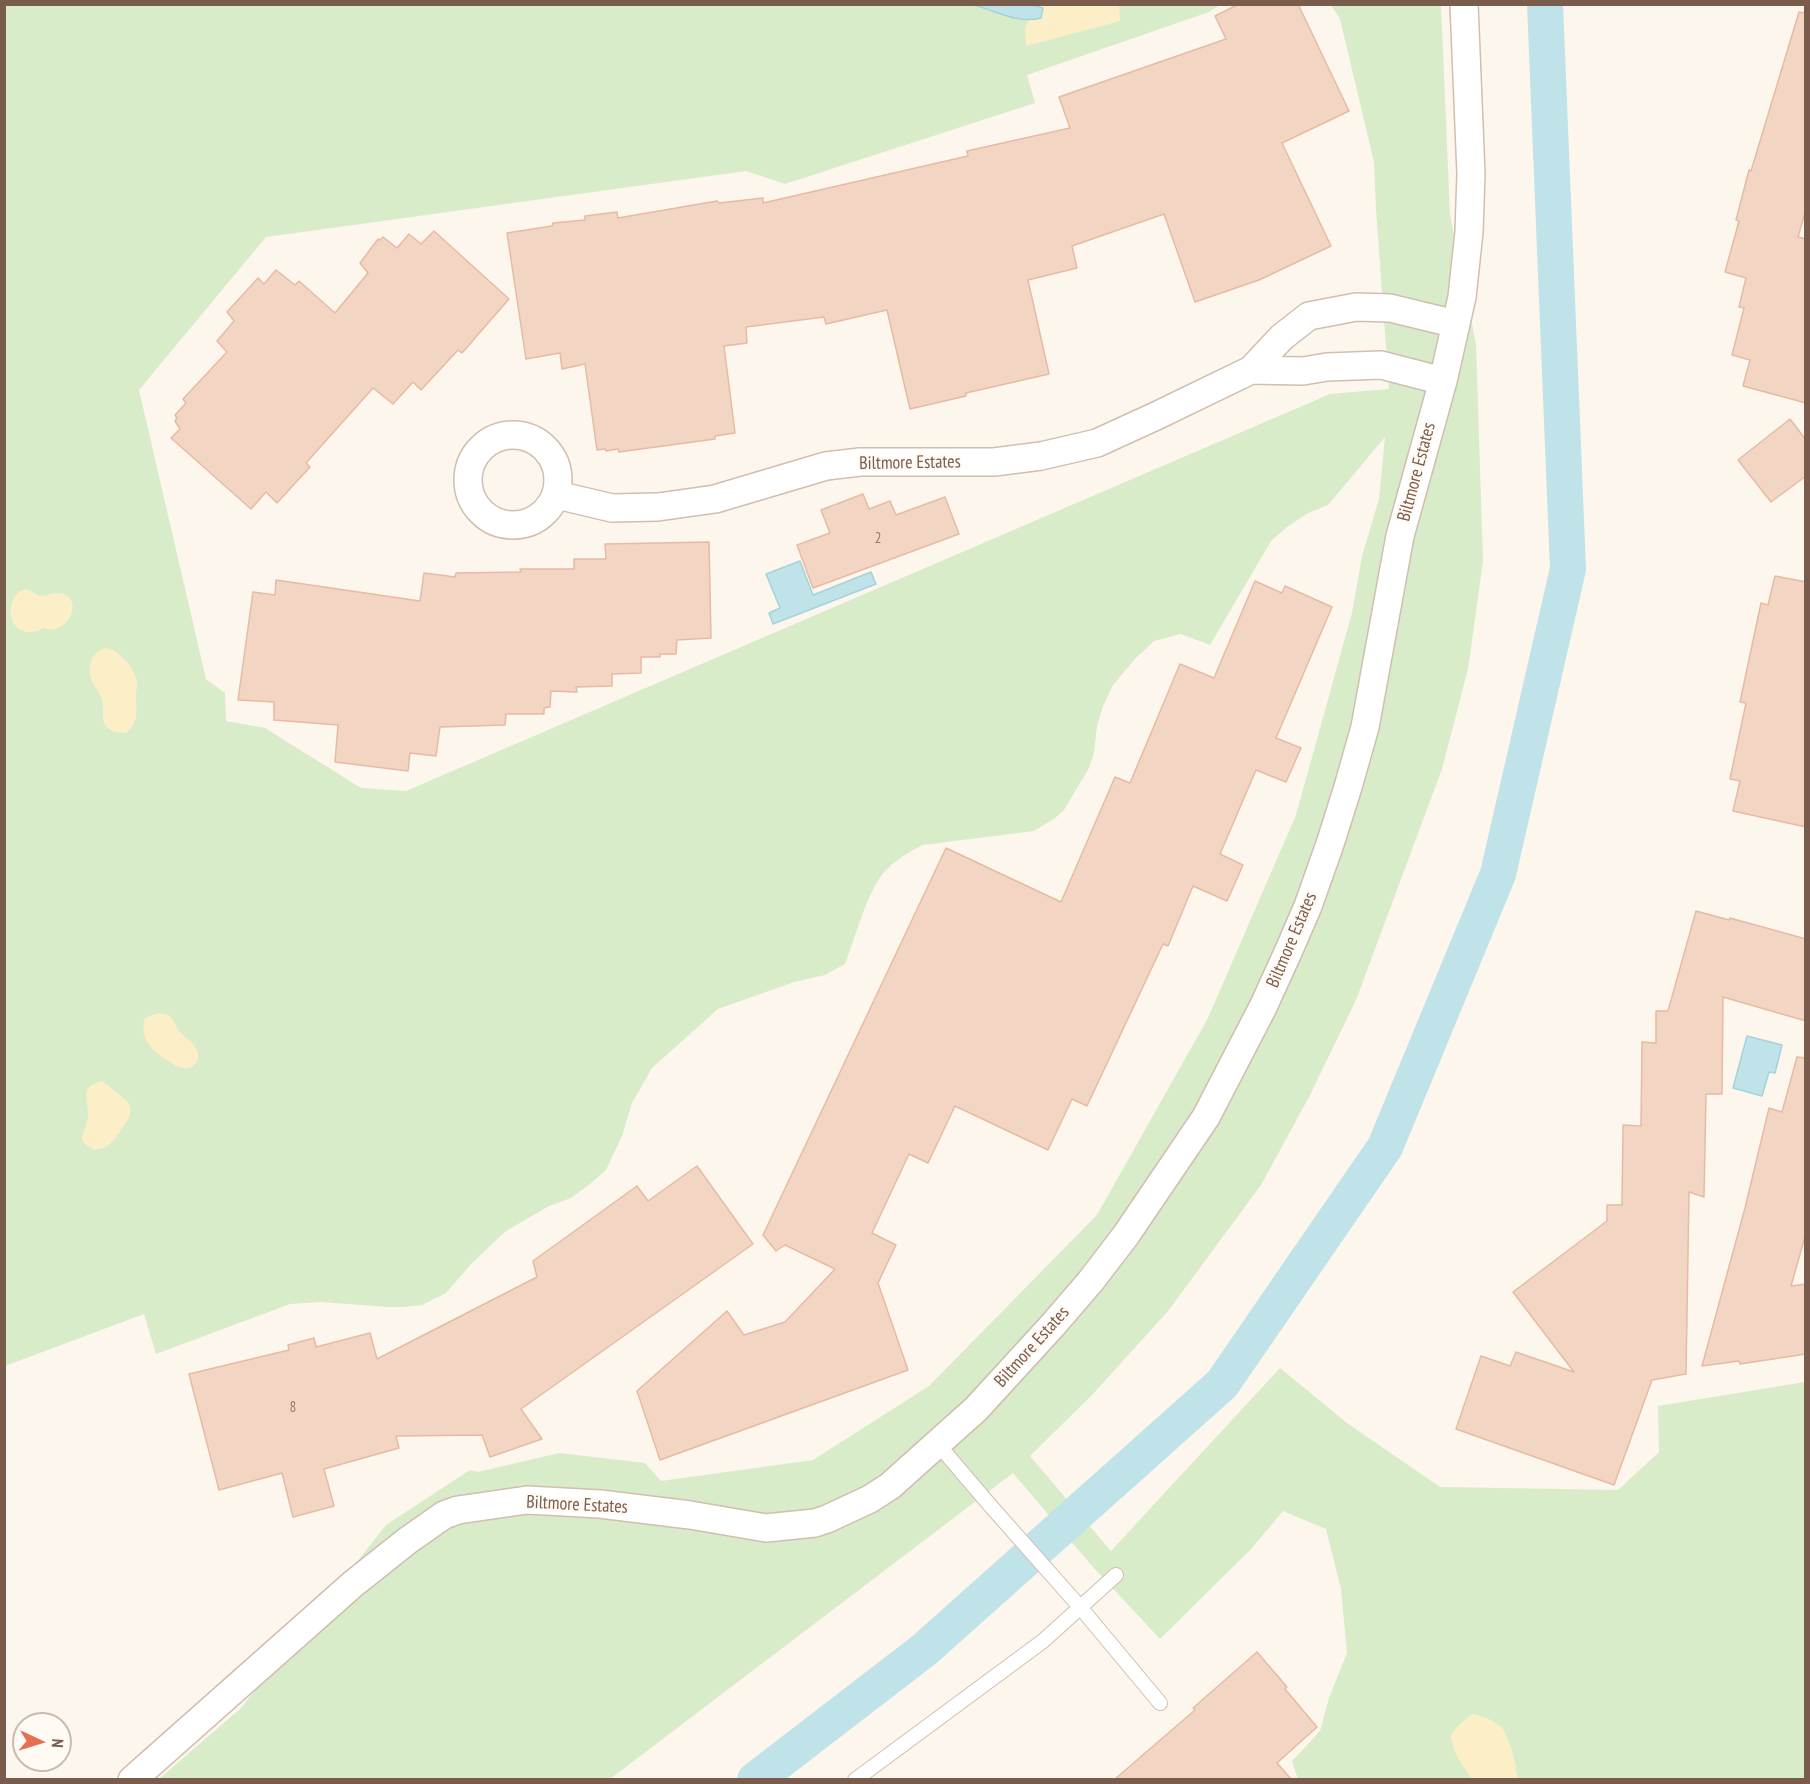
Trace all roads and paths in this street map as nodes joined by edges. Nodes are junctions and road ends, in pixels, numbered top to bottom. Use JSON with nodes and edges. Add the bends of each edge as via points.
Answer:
{"nodes":[{"id":1,"x":1464,"y":4,"type":"edge"},
{"id":2,"x":1456,"y":324,"type":"junction"},
{"id":3,"x":1251,"y":370,"type":"junction"},
{"id":4,"x":1443,"y":381,"type":"junction"},
{"id":5,"x":557,"y":495,"type":"dead end"},
{"id":6,"x":937,"y":1443,"type":"junction"},
{"id":7,"x":1116,"y":1575,"type":"dead end"},
{"id":8,"x":1080,"y":1607,"type":"junction"},
{"id":9,"x":1160,"y":1703,"type":"dead end"},
{"id":10,"x":132,"y":1779,"type":"edge"},
{"id":11,"x":855,"y":1779,"type":"edge"}],
"edges":[{"from":1,"to":2,"type":"street","name":"Biltmore Estates","via":[[1471,186],[1462,297]]},
{"from":2,"to":3,"type":"street","name":"Biltmore Estates","via":[[1390,308],[1356,307],[1309,316],[1282,337]]},
{"from":2,"to":4,"type":"street","name":"Biltmore Estates"},
{"from":3,"to":4,"type":"street","name":"Biltmore Estates","via":[[1381,365]]},
{"from":3,"to":5,"type":"street","name":"Biltmore Estates","via":[[1097,443],[1041,456],[994,462],[860,462],[826,466],[715,499],[658,507],[612,508]]},
{"from":4,"to":6,"type":"street","name":"Biltmore Estates","via":[[1400,536],[1365,727],[1348,787],[1308,906],[1267,998],[1206,1117],[1126,1235],[1016,1368]]},
{"from":6,"to":8,"type":"lane"},
{"from":6,"to":10,"type":"street","name":"Biltmore Estates","via":[[890,1486],[870,1498],[827,1519],[792,1526],[766,1528],[600,1504],[527,1500],[444,1515],[353,1584]]},
{"from":7,"to":8,"type":"lane"},
{"from":8,"to":9,"type":"lane"},
{"from":8,"to":11,"type":"lane","via":[[1043,1641]]}]}
